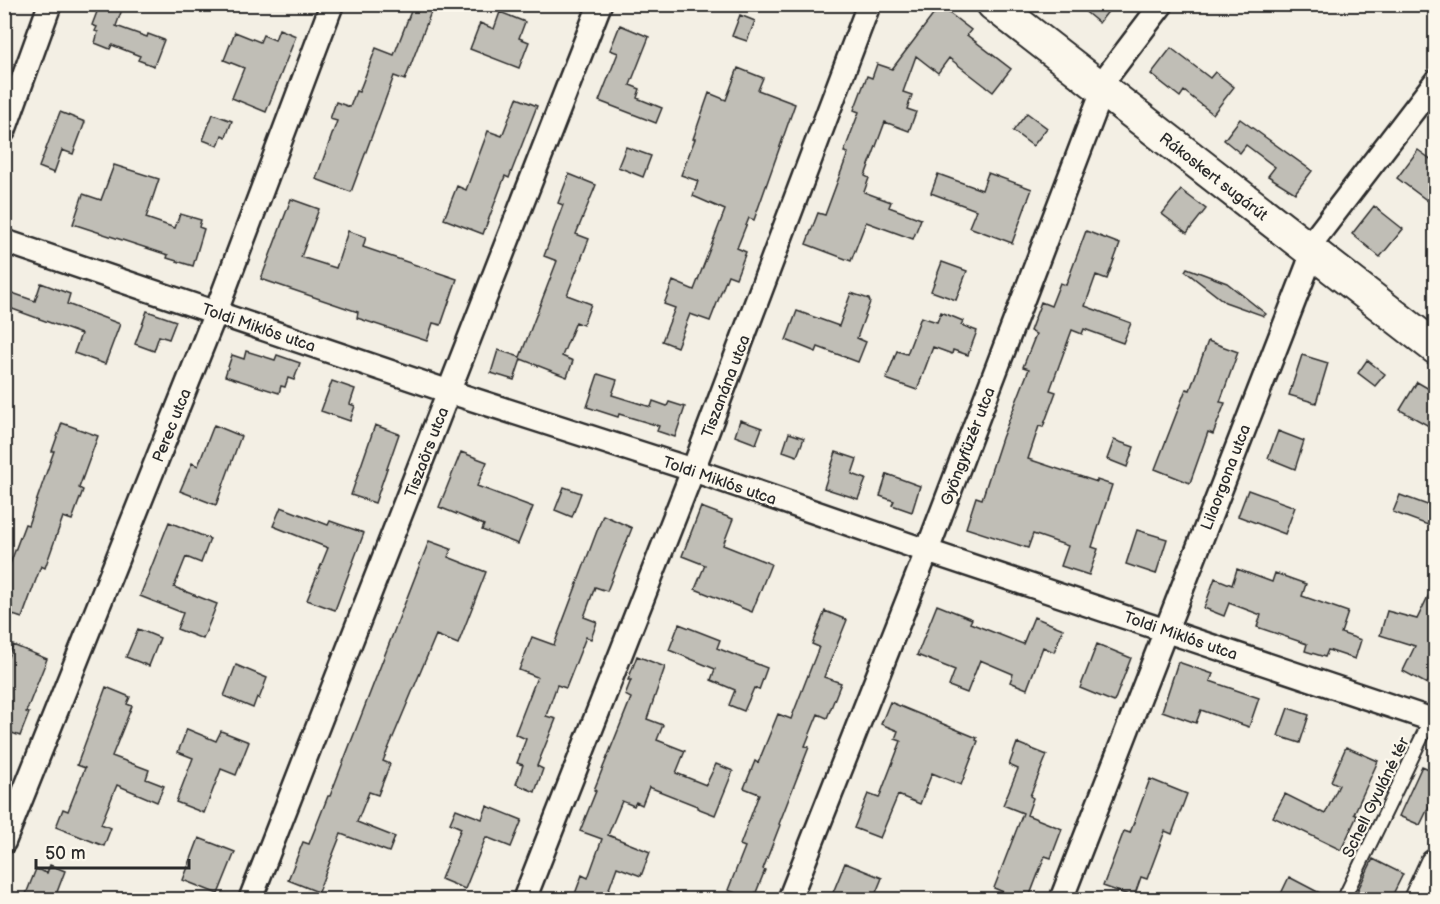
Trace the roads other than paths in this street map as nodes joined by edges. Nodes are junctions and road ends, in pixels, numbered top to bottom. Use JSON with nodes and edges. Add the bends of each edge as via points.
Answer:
{"nodes":[{"id":1,"x":50,"y":4,"type":"edge"},
{"id":2,"x":332,"y":4,"type":"edge"},
{"id":3,"x":600,"y":4,"type":"edge"},
{"id":4,"x":869,"y":4,"type":"edge"},
{"id":5,"x":993,"y":4,"type":"edge"},
{"id":6,"x":1162,"y":4,"type":"edge"},
{"id":7,"x":1436,"y":81,"type":"edge"},
{"id":8,"x":1099,"y":87,"type":"junction"},
{"id":9,"x":4,"y":131,"type":"edge"},
{"id":10,"x":4,"y":241,"type":"edge"},
{"id":11,"x":1310,"y":249,"type":"junction"},
{"id":12,"x":216,"y":312,"type":"junction"},
{"id":13,"x":1436,"y":348,"type":"edge"},
{"id":14,"x":450,"y":392,"type":"junction"},
{"id":15,"x":693,"y":470,"type":"junction"},
{"id":16,"x":927,"y":550,"type":"junction"},
{"id":17,"x":1165,"y":629,"type":"junction"},
{"id":18,"x":1434,"y":716,"type":"edge"},
{"id":19,"x":4,"y":842,"type":"edge"},
{"id":20,"x":1436,"y":865,"type":"edge"},
{"id":21,"x":250,"y":900,"type":"edge"},
{"id":22,"x":524,"y":900,"type":"edge"},
{"id":23,"x":789,"y":900,"type":"edge"},
{"id":24,"x":1061,"y":900,"type":"edge"},
{"id":25,"x":1343,"y":900,"type":"edge"},
{"id":26,"x":1420,"y":900,"type":"edge"}],
"edges":[{"from":1,"to":9,"type":"street"},
{"from":2,"to":12,"type":"street","name":"Perec utca"},
{"from":3,"to":14,"type":"street","name":"Tiszaörs utca"},
{"from":4,"to":15,"type":"street","name":"Tiszanána utca"},
{"from":5,"to":8,"type":"street","name":"Rákoskert sugárút"},
{"from":6,"to":8,"type":"street","name":"Gyöngyfüzér utca"},
{"from":7,"to":11,"type":"street","name":"Lilaorgona utca"},
{"from":8,"to":11,"type":"street","name":"Rákoskert sugárút"},
{"from":8,"to":16,"type":"street","name":"Gyöngyfüzér utca","via":[[1098,100]]},
{"from":10,"to":12,"type":"street","name":"Toldi Miklós utca"},
{"from":11,"to":13,"type":"street","name":"Rákoskert sugárút"},
{"from":11,"to":17,"type":"street","name":"Lilaorgona utca","via":[[1308,265]]},
{"from":12,"to":14,"type":"street","name":"Toldi Miklós utca"},
{"from":12,"to":19,"type":"street","name":"Perec utca"},
{"from":14,"to":15,"type":"street","name":"Toldi Miklós utca"},
{"from":14,"to":21,"type":"street","name":"Tiszaörs utca"},
{"from":15,"to":16,"type":"street","name":"Toldi Miklós utca"},
{"from":15,"to":22,"type":"street","name":"Tiszanána utca"},
{"from":16,"to":17,"type":"street","name":"Toldi Miklós utca"},
{"from":16,"to":23,"type":"street","name":"Gyöngyfüzér utca"},
{"from":17,"to":18,"type":"street","name":"Toldi Miklós utca"},
{"from":17,"to":24,"type":"street","name":"Lilaorgona utca"},
{"from":18,"to":25,"type":"lane","name":"Schell Gyuláné tér"},
{"from":20,"to":26,"type":"street"}]}
